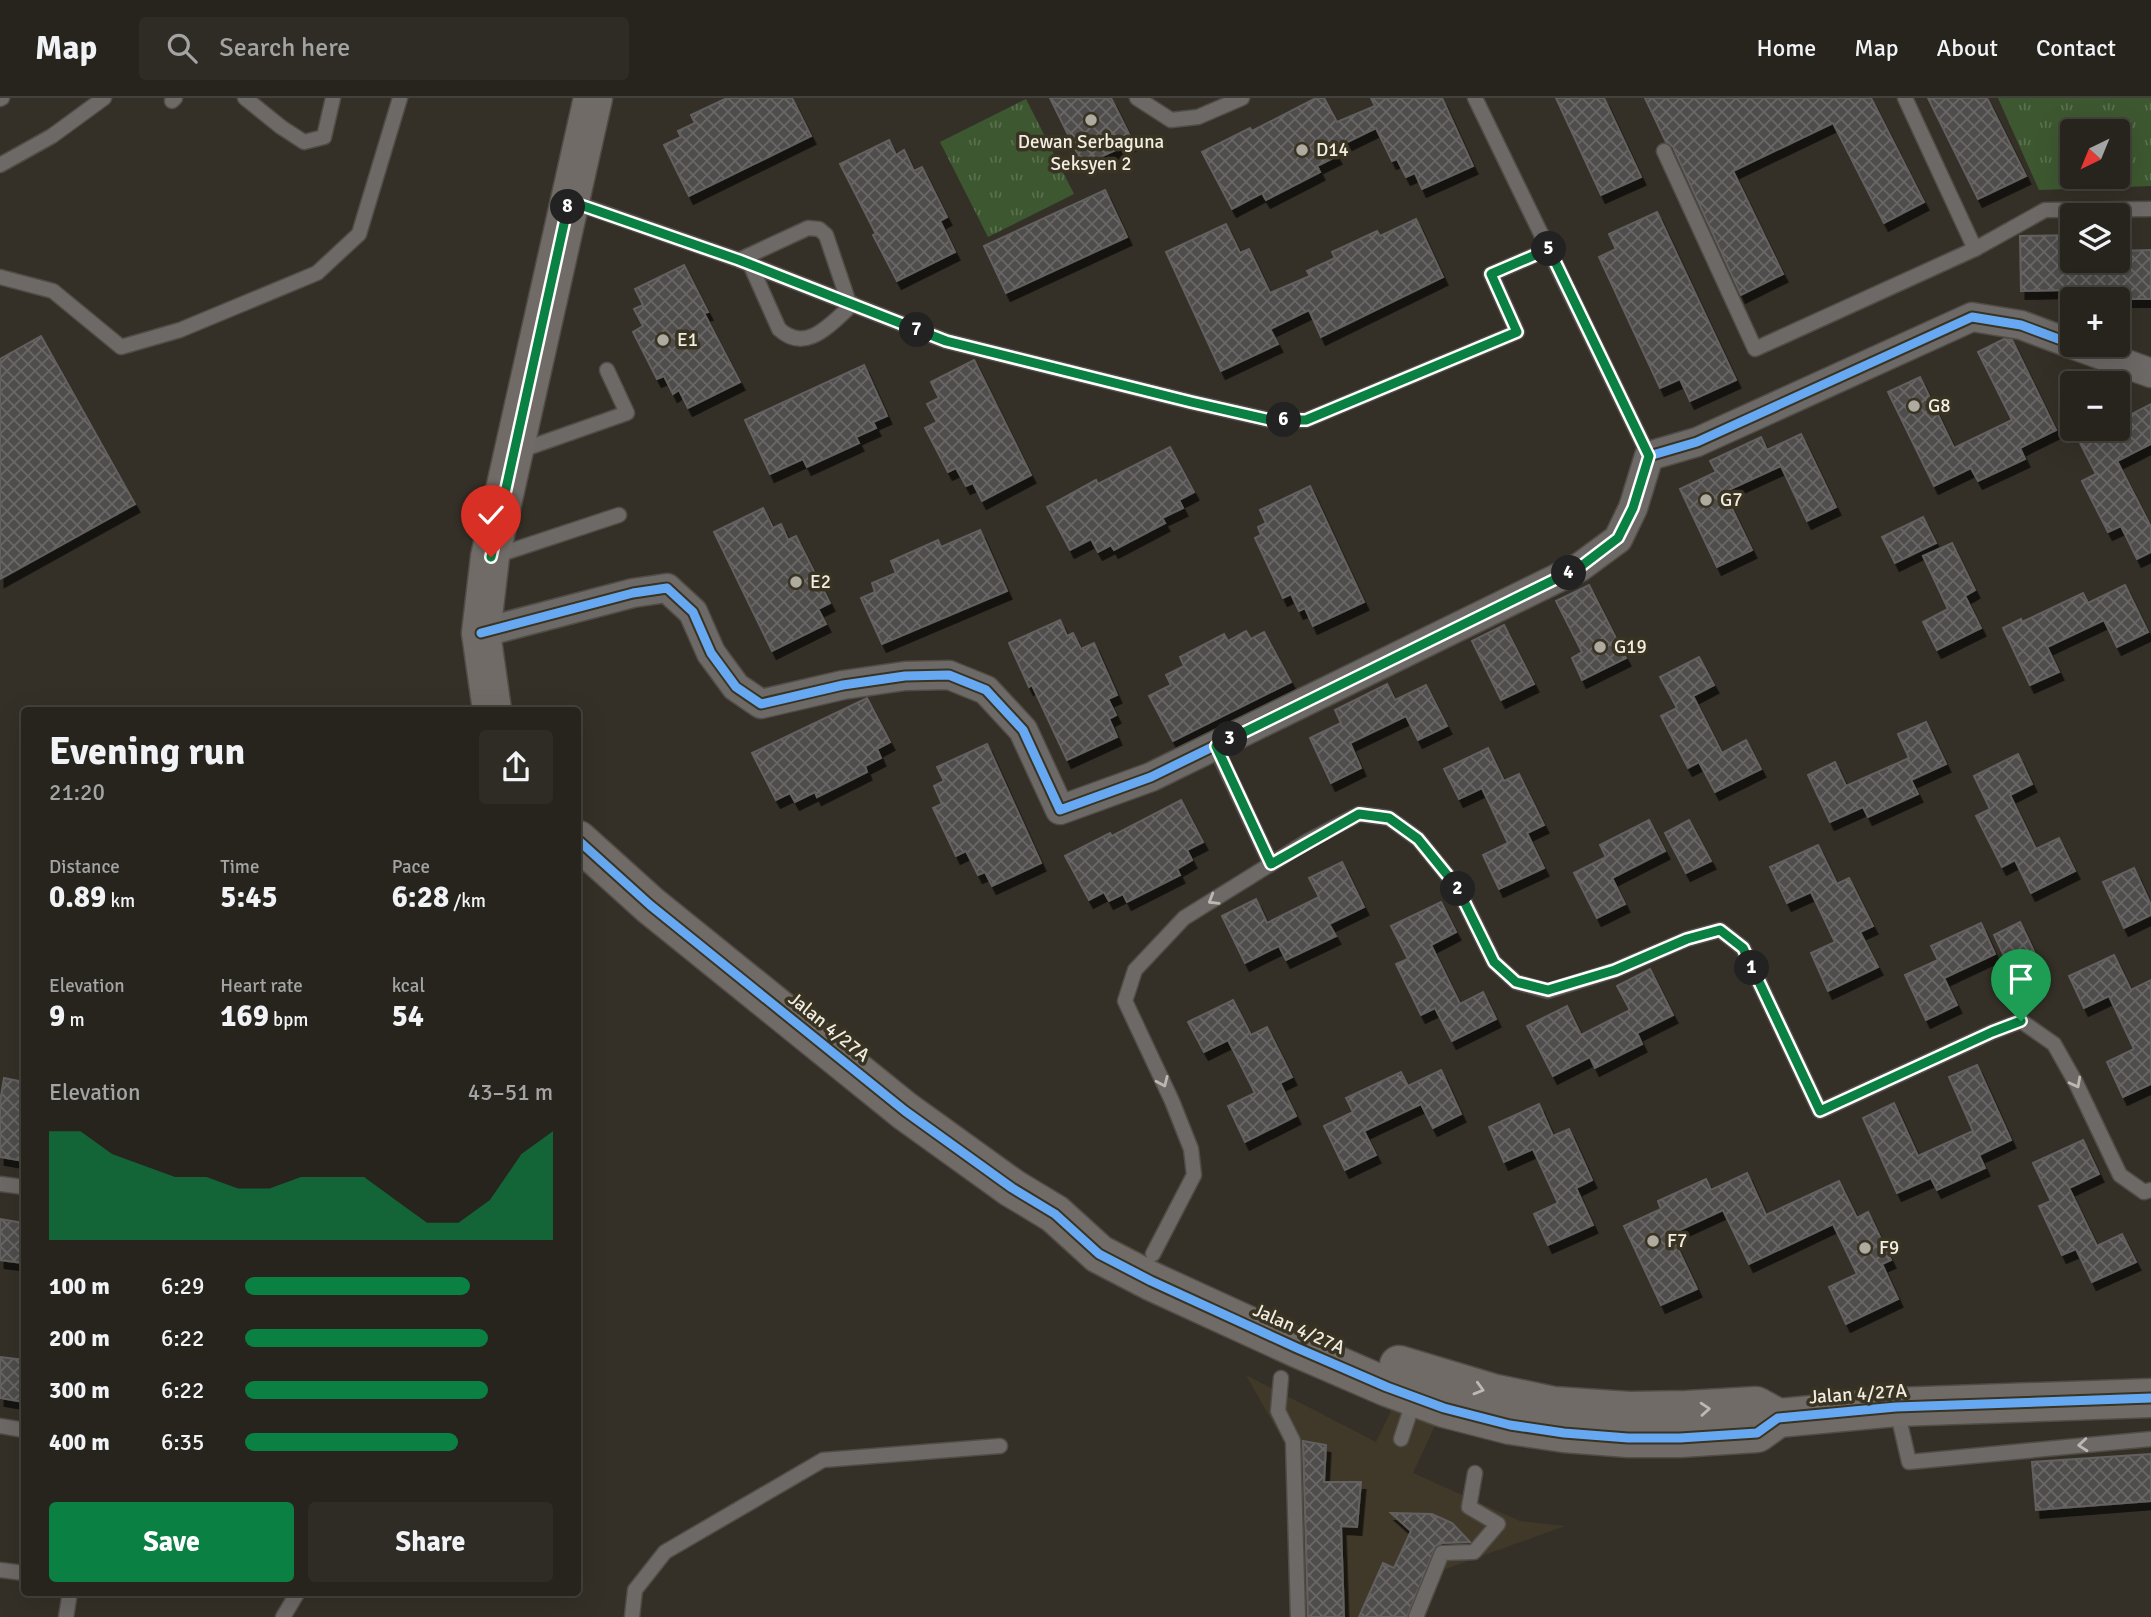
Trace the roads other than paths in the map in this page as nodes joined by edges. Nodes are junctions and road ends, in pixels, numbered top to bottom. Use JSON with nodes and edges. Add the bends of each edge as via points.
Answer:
{"nodes":[{"id":1,"x":104,"y":98,"type":"edge"},
{"id":2,"x":245,"y":98,"type":"edge"},
{"id":3,"x":333,"y":98,"type":"edge"},
{"id":4,"x":400,"y":98,"type":"edge"},
{"id":5,"x":593,"y":98,"type":"edge"},
{"id":6,"x":1137,"y":98,"type":"edge"},
{"id":7,"x":1242,"y":98,"type":"edge"},
{"id":8,"x":1475,"y":98,"type":"edge"},
{"id":9,"x":1905,"y":98,"type":"edge"},
{"id":10,"x":1664,"y":151,"type":"dead end"},
{"id":11,"x":0,"y":165,"type":"edge"},
{"id":12,"x":569,"y":201,"type":"junction"},
{"id":13,"x":2151,"y":208,"type":"edge"},
{"id":14,"x":1549,"y":249,"type":"junction"},
{"id":15,"x":1975,"y":249,"type":"junction"},
{"id":16,"x":745,"y":262,"type":"junction"},
{"id":17,"x":0,"y":277,"type":"edge"},
{"id":18,"x":851,"y":304,"type":"junction"},
{"id":19,"x":2060,"y":339,"type":"edge"},
{"id":20,"x":2108,"y":357,"type":"edge"},
{"id":21,"x":607,"y":370,"type":"dead end"},
{"id":22,"x":2151,"y":373,"type":"edge"},
{"id":23,"x":514,"y":452,"type":"junction"},
{"id":24,"x":1649,"y":456,"type":"junction"},
{"id":25,"x":619,"y":515,"type":"dead end"},
{"id":26,"x":491,"y":557,"type":"junction"},
{"id":27,"x":481,"y":633,"type":"junction"},
{"id":28,"x":492,"y":707,"type":"edge"},
{"id":29,"x":1216,"y":746,"type":"junction"},
{"id":30,"x":581,"y":843,"type":"edge"},
{"id":31,"x":1271,"y":864,"type":"junction"},
{"id":32,"x":0,"y":1184,"type":"edge"},
{"id":33,"x":21,"y":1187,"type":"edge"},
{"id":34,"x":2151,"y":1190,"type":"edge"},
{"id":35,"x":1055,"y":1214,"type":"junction"},
{"id":36,"x":1153,"y":1254,"type":"junction"},
{"id":37,"x":1281,"y":1378,"type":"dead end"},
{"id":38,"x":1420,"y":1385,"type":"junction"},
{"id":39,"x":2151,"y":1398,"type":"edge"},
{"id":40,"x":1896,"y":1407,"type":"junction"},
{"id":41,"x":0,"y":1426,"type":"edge"},
{"id":42,"x":21,"y":1430,"type":"edge"},
{"id":43,"x":1401,"y":1439,"type":"dead end"},
{"id":44,"x":2151,"y":1439,"type":"edge"},
{"id":45,"x":1000,"y":1446,"type":"dead end"},
{"id":46,"x":1475,"y":1473,"type":"dead end"},
{"id":47,"x":0,"y":1570,"type":"edge"},
{"id":48,"x":21,"y":1573,"type":"edge"},
{"id":49,"x":69,"y":1596,"type":"edge"},
{"id":50,"x":296,"y":1596,"type":"edge"},
{"id":51,"x":66,"y":1617,"type":"edge"},
{"id":52,"x":283,"y":1617,"type":"edge"},
{"id":53,"x":632,"y":1617,"type":"edge"},
{"id":54,"x":1298,"y":1617,"type":"edge"},
{"id":55,"x":1416,"y":1617,"type":"edge"}],
"edges":[{"from":1,"to":11,"type":"lane","via":[[52,136]]},
{"from":2,"to":3,"type":"lane","via":[[304,142],[324,137]]},
{"from":4,"to":17,"type":"lane","via":[[359,234],[317,274],[180,330],[121,347],[54,292]]},
{"from":5,"to":12,"type":"street"},
{"from":6,"to":7,"type":"lane","via":[[1171,120],[1198,117]]},
{"from":8,"to":14,"type":"lane"},
{"from":9,"to":15,"type":"lane"},
{"from":10,"to":15,"type":"lane","via":[[1755,349]]},
{"from":12,"to":16,"type":"lane"},
{"from":12,"to":23,"type":"street"},
{"from":13,"to":15,"type":"lane","via":[[2045,210]]},
{"from":14,"to":18,"type":"lane","via":[[1491,274],[1517,332],[1306,420],[1270,420],[946,341]]},
{"from":14,"to":24,"type":"lane"},
{"from":16,"to":18,"type":"lane"},
{"from":16,"to":18,"type":"lane","via":[[786,335],[816,336]]},
{"from":16,"to":18,"type":"lane","via":[[808,228],[819,229],[826,235]]},
{"from":19,"to":24,"type":"street","via":[[2021,325],[1972,317],[1697,442]]},
{"from":20,"to":22,"type":"street"},
{"from":21,"to":23,"type":"lane","via":[[627,413]]},
{"from":23,"to":26,"type":"street"},
{"from":24,"to":29,"type":"street","via":[[1618,538],[1580,567]]},
{"from":25,"to":26,"type":"lane"},
{"from":26,"to":27,"type":"street"},
{"from":27,"to":28,"type":"street"},
{"from":27,"to":29,"type":"street","via":[[667,588],[693,612],[711,653],[736,687],[761,704],[905,676],[949,675],[986,690],[1023,730],[1059,810],[1151,778]]},
{"from":29,"to":31,"type":"lane"},
{"from":30,"to":35,"type":"street","name":"Jalan 4/27A","via":[[650,905],[905,1111]]},
{"from":31,"to":34,"type":"lane","one_way":true,"via":[[1359,814],[1389,818],[1418,839],[1457,887],[1494,962],[1516,982],[1548,990],[1720,930],[1743,948],[1820,1111],[2021,1021],[2054,1044],[2120,1175],[2144,1192]]},
{"from":31,"to":36,"type":"lane","one_way":true,"via":[[1184,918],[1135,970],[1125,1001],[1191,1149],[1194,1175]]},
{"from":32,"to":33,"type":"lane"},
{"from":35,"to":36,"type":"street","name":"Jalan 4/27A"},
{"from":35,"to":38,"type":"street","name":"Jalan 4/27A","via":[[1099,1254],[1151,1281],[1297,1348]]},
{"from":36,"to":38,"type":"street","name":"Jalan 4/27A","via":[[1357,1349]]},
{"from":37,"to":54,"type":"lane","via":[[1278,1411],[1293,1441]]},
{"from":38,"to":40,"type":"street","name":"Jalan 4/27A","via":[[1554,1406],[1629,1411],[1756,1406],[1778,1418]]},
{"from":38,"to":43,"type":"lane"},
{"from":39,"to":40,"type":"street","name":"Jalan 4/27A"},
{"from":44,"to":40,"type":"lane","one_way":true,"via":[[1909,1462]]},
{"from":41,"to":42,"type":"lane"},
{"from":45,"to":53,"type":"lane","via":[[823,1460],[665,1552],[635,1590]]},
{"from":46,"to":55,"type":"lane","via":[[1469,1507],[1498,1524],[1474,1552],[1442,1553]]},
{"from":47,"to":48,"type":"lane"},
{"from":49,"to":51,"type":"lane"},
{"from":50,"to":52,"type":"lane"}]}
